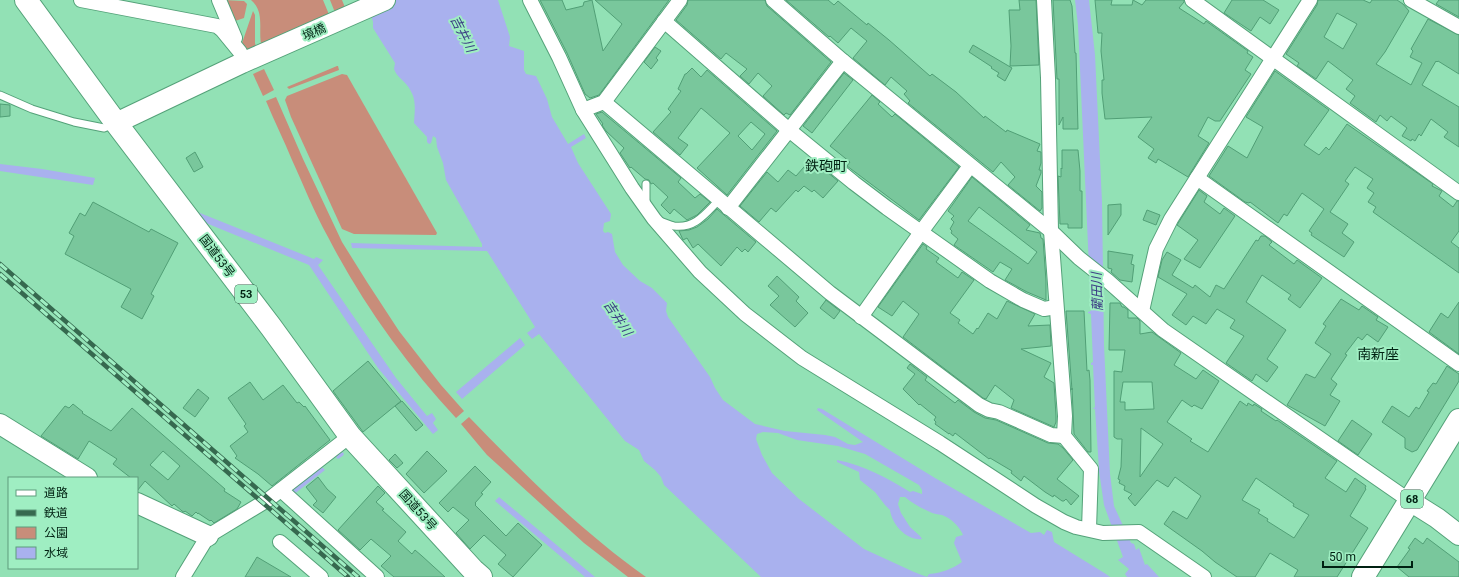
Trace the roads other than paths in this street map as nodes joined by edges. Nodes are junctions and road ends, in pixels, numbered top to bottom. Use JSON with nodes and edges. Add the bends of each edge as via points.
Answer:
{"nodes":[{"id":1,"x":26,"y":0,"type":"edge"},
{"id":2,"x":81,"y":0,"type":"edge"},
{"id":3,"x":219,"y":0,"type":"edge"},
{"id":4,"x":385,"y":0,"type":"edge"},
{"id":5,"x":530,"y":0,"type":"edge"},
{"id":6,"x":680,"y":0,"type":"edge"},
{"id":7,"x":773,"y":0,"type":"edge"},
{"id":8,"x":1044,"y":0,"type":"edge"},
{"id":9,"x":1192,"y":0,"type":"edge"},
{"id":10,"x":1310,"y":0,"type":"edge"},
{"id":11,"x":1411,"y":0,"type":"edge"},
{"id":12,"x":664,"y":21,"type":"junction"},
{"id":13,"x":1459,"y":27,"type":"edge"},
{"id":14,"x":241,"y":57,"type":"junction"},
{"id":15,"x":1273,"y":59,"type":"junction"},
{"id":16,"x":843,"y":61,"type":"junction"},
{"id":17,"x":0,"y":95,"type":"edge"},
{"id":18,"x":604,"y":102,"type":"junction"},
{"id":19,"x":583,"y":110,"type":"junction"},
{"id":20,"x":116,"y":123,"type":"junction"},
{"id":21,"x":789,"y":130,"type":"junction"},
{"id":22,"x":970,"y":166,"type":"junction"},
{"id":23,"x":1197,"y":178,"type":"junction"},
{"id":24,"x":646,"y":184,"type":"dead end"},
{"id":25,"x":1459,"y":192,"type":"edge"},
{"id":26,"x":644,"y":204,"type":"junction"},
{"id":27,"x":723,"y":204,"type":"junction"},
{"id":28,"x":657,"y":222,"type":"junction"},
{"id":29,"x":1052,"y":231,"type":"junction"},
{"id":30,"x":921,"y":232,"type":"junction"},
{"id":31,"x":1056,"y":307,"type":"junction"},
{"id":32,"x":1142,"y":310,"type":"junction"},
{"id":33,"x":860,"y":318,"type":"junction"},
{"id":34,"x":1459,"y":364,"type":"edge"},
{"id":35,"x":1459,"y":420,"type":"edge"},
{"id":36,"x":0,"y":424,"type":"edge"},
{"id":37,"x":350,"y":436,"type":"junction"},
{"id":38,"x":1064,"y":436,"type":"junction"},
{"id":39,"x":85,"y":477,"type":"edge"},
{"id":40,"x":281,"y":490,"type":"junction"},
{"id":41,"x":1410,"y":501,"type":"junction"},
{"id":42,"x":138,"y":503,"type":"edge"},
{"id":43,"x":1089,"y":529,"type":"junction"},
{"id":44,"x":1459,"y":535,"type":"edge"},
{"id":45,"x":208,"y":536,"type":"junction"},
{"id":46,"x":280,"y":542,"type":"dead end"},
{"id":47,"x":473,"y":575,"type":"edge"},
{"id":48,"x":182,"y":577,"type":"edge"},
{"id":49,"x":320,"y":577,"type":"edge"},
{"id":50,"x":377,"y":577,"type":"edge"},
{"id":51,"x":1204,"y":577,"type":"edge"},
{"id":52,"x":1363,"y":577,"type":"edge"}],
"edges":[{"from":1,"to":20,"type":"main road","name":"国道53号","number":"53"},
{"from":2,"to":14,"type":"street","via":[[217,26]]},
{"from":3,"to":14,"type":"street"},
{"from":4,"to":14,"type":"street","name":"境橋"},
{"from":5,"to":19,"type":"street"},
{"from":6,"to":12,"type":"street"},
{"from":7,"to":16,"type":"street"},
{"from":8,"to":29,"type":"street"},
{"from":9,"to":15,"type":"street"},
{"from":10,"to":15,"type":"street"},
{"from":11,"to":13,"type":"street"},
{"from":12,"to":18,"type":"street"},
{"from":12,"to":21,"type":"street"},
{"from":14,"to":20,"type":"street","name":"境橋"},
{"from":15,"to":23,"type":"street"},
{"from":15,"to":25,"type":"street"},
{"from":16,"to":21,"type":"street"},
{"from":16,"to":22,"type":"street"},
{"from":17,"to":20,"type":"lane","via":[[32,109],[74,122],[104,128]]},
{"from":18,"to":19,"type":"street"},
{"from":18,"to":27,"type":"street"},
{"from":19,"to":26,"type":"street"},
{"from":20,"to":37,"type":"main road","name":"国道53号","number":"53"},
{"from":21,"to":27,"type":"street"},
{"from":21,"to":30,"type":"street","via":[[854,183]]},
{"from":22,"to":29,"type":"street"},
{"from":22,"to":30,"type":"street"},
{"from":23,"to":32,"type":"street","via":[[1171,219],[1156,249]]},
{"from":23,"to":34,"type":"street"},
{"from":24,"to":26,"type":"lane"},
{"from":26,"to":28,"type":"street"},
{"from":27,"to":28,"type":"lane","via":[[690,225],[676,226]]},
{"from":27,"to":33,"type":"street"},
{"from":28,"to":43,"type":"street","via":[[700,272],[745,314],[802,358],[1036,506],[1064,522]]},
{"from":29,"to":31,"type":"street"},
{"from":29,"to":32,"type":"street","via":[[1079,258]]},
{"from":30,"to":31,"type":"street","via":[[990,282],[1044,309]]},
{"from":30,"to":33,"type":"street"},
{"from":31,"to":38,"type":"street","via":[[1065,416]]},
{"from":32,"to":41,"type":"street","via":[[1163,330]]},
{"from":33,"to":38,"type":"street","via":[[979,405],[1051,435]]},
{"from":35,"to":41,"type":"main road","number":"68"},
{"from":36,"to":39,"type":"street"},
{"from":37,"to":40,"type":"street"},
{"from":37,"to":47,"type":"main road","name":"国道53号","number":"53"},
{"from":38,"to":43,"type":"street","via":[[1091,470]]},
{"from":40,"to":45,"type":"street"},
{"from":40,"to":50,"type":"street"},
{"from":41,"to":44,"type":"street"},
{"from":41,"to":52,"type":"main road","number":"68"},
{"from":42,"to":45,"type":"street"},
{"from":43,"to":51,"type":"street","via":[[1103,533],[1139,532]]},
{"from":45,"to":48,"type":"street"},
{"from":46,"to":49,"type":"street"}]}
